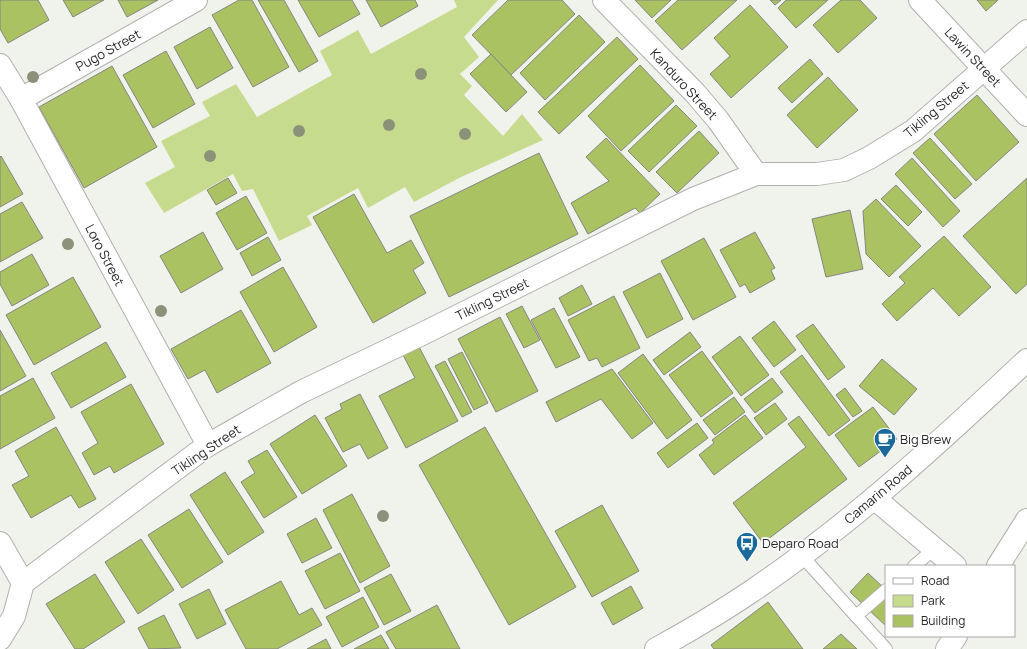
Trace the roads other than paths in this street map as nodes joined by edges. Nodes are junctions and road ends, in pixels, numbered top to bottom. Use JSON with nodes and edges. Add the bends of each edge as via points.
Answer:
{"nodes":[{"id":1,"x":196,"y":0,"type":"edge"},
{"id":2,"x":604,"y":0,"type":"edge"},
{"id":3,"x":920,"y":0,"type":"edge"},
{"id":4,"x":1027,"y":32,"type":"edge"},
{"id":5,"x":0,"y":65,"type":"edge"},
{"id":6,"x":984,"y":69,"type":"junction"},
{"id":7,"x":21,"y":99,"type":"junction"},
{"id":8,"x":1027,"y":114,"type":"edge"},
{"id":9,"x":756,"y":174,"type":"junction"},
{"id":10,"x":1027,"y":360,"type":"edge"},
{"id":11,"x":208,"y":445,"type":"junction"},
{"id":12,"x":874,"y":498,"type":"junction"},
{"id":13,"x":1027,"y":520,"type":"edge"},
{"id":14,"x":0,"y":543,"type":"edge"},
{"id":15,"x":934,"y":549,"type":"junction"},
{"id":16,"x":802,"y":556,"type":"junction"},
{"id":17,"x":915,"y":565,"type":"edge"},
{"id":18,"x":954,"y":565,"type":"edge"},
{"id":19,"x":999,"y":565,"type":"edge"},
{"id":20,"x":23,"y":583,"type":"junction"},
{"id":21,"x":885,"y":591,"type":"edge"},
{"id":22,"x":856,"y":616,"type":"junction"},
{"id":23,"x":955,"y":637,"type":"edge"},
{"id":24,"x":0,"y":640,"type":"edge"},
{"id":25,"x":656,"y":649,"type":"edge"},
{"id":26,"x":886,"y":649,"type":"edge"},
{"id":27,"x":947,"y":649,"type":"edge"}],
"edges":[{"from":1,"to":7,"type":"street","name":"Pugo Street"},
{"from":2,"to":9,"type":"street","name":"Kanduro Street","via":[[695,93],[718,120]]},
{"from":3,"to":6,"type":"street","name":"Lawin Street"},
{"from":4,"to":6,"type":"street","name":"Tikling Street"},
{"from":5,"to":7,"type":"street","name":"Loro Street"},
{"from":6,"to":8,"type":"street","name":"Lawin Street"},
{"from":6,"to":9,"type":"street","name":"Tikling Street","via":[[913,131],[844,170],[818,174]]},
{"from":7,"to":11,"type":"street","name":"Loro Street"},
{"from":9,"to":11,"type":"street","name":"Tikling Street","via":[[694,199],[302,392]]},
{"from":10,"to":12,"type":"street","name":"Camarin Road","via":[[948,435]]},
{"from":11,"to":20,"type":"street","name":"Tikling Street"},
{"from":12,"to":15,"type":"street"},
{"from":12,"to":16,"type":"street","name":"Camarin Road"},
{"from":13,"to":19,"type":"street"},
{"from":14,"to":20,"type":"street"},
{"from":15,"to":17,"type":"lane"},
{"from":15,"to":18,"type":"street"},
{"from":16,"to":22,"type":"lane"},
{"from":16,"to":25,"type":"street","name":"Camarin Road","via":[[712,618]]},
{"from":20,"to":24,"type":"street","via":[[14,616]]},
{"from":21,"to":22,"type":"lane"},
{"from":22,"to":26,"type":"lane"},
{"from":23,"to":27,"type":"street"}]}
